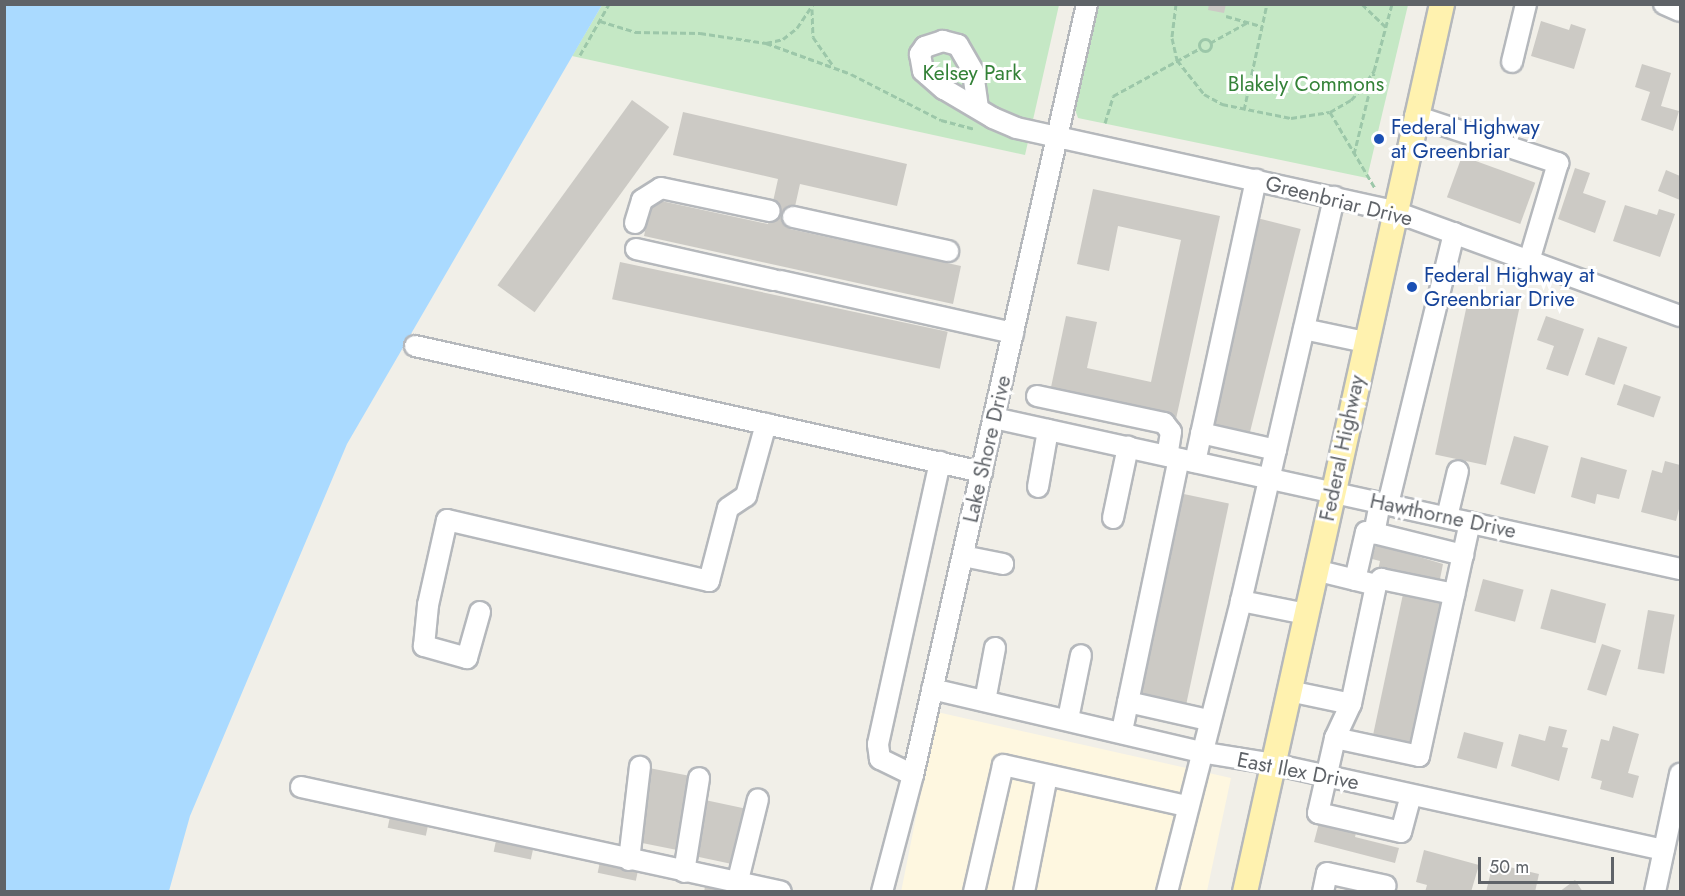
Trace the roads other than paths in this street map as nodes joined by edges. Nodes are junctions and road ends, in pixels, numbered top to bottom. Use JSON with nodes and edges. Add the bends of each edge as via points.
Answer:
{"nodes":[{"id":1,"x":1087,"y":4,"type":"edge"},
{"id":2,"x":1442,"y":4,"type":"edge"},
{"id":3,"x":1526,"y":4,"type":"edge"},
{"id":4,"x":1664,"y":4,"type":"edge"},
{"id":5,"x":1680,"y":11,"type":"edge"},
{"id":6,"x":1512,"y":62,"type":"dead end"},
{"id":7,"x":978,"y":108,"type":"dead end"},
{"id":8,"x":1415,"y":116,"type":"junction"},
{"id":9,"x":1057,"y":135,"type":"junction"},
{"id":10,"x":1256,"y":180,"type":"junction"},
{"id":11,"x":1334,"y":197,"type":"junction"},
{"id":12,"x":1393,"y":210,"type":"junction"},
{"id":13,"x":770,"y":211,"type":"dead end"},
{"id":14,"x":793,"y":217,"type":"dead end"},
{"id":15,"x":635,"y":223,"type":"dead end"},
{"id":16,"x":1454,"y":233,"type":"junction"},
{"id":17,"x":636,"y":249,"type":"dead end"},
{"id":18,"x":948,"y":251,"type":"dead end"},
{"id":19,"x":1529,"y":261,"type":"junction"},
{"id":20,"x":1680,"y":316,"type":"edge"},
{"id":21,"x":1304,"y":329,"type":"junction"},
{"id":22,"x":1013,"y":333,"type":"junction"},
{"id":23,"x":1365,"y":342,"type":"junction"},
{"id":24,"x":415,"y":346,"type":"dead end"},
{"id":25,"x":1037,"y":396,"type":"dead end"},
{"id":26,"x":994,"y":418,"type":"junction"},
{"id":27,"x":766,"y":424,"type":"junction"},
{"id":28,"x":1048,"y":430,"type":"junction"},
{"id":29,"x":1201,"y":433,"type":"junction"},
{"id":30,"x":1128,"y":447,"type":"junction"},
{"id":31,"x":1276,"y":450,"type":"junction"},
{"id":32,"x":1180,"y":459,"type":"junction"},
{"id":33,"x":940,"y":462,"type":"junction"},
{"id":34,"x":1458,"y":471,"type":"dead end"},
{"id":35,"x":982,"y":472,"type":"junction"},
{"id":36,"x":1269,"y":478,"type":"junction"},
{"id":37,"x":1038,"y":487,"type":"dead end"},
{"id":38,"x":1332,"y":492,"type":"junction"},
{"id":39,"x":1384,"y":503,"type":"junction"},
{"id":40,"x":1447,"y":517,"type":"junction"},
{"id":41,"x":1113,"y":518,"type":"dead end"},
{"id":42,"x":1470,"y":523,"type":"junction"},
{"id":43,"x":1374,"y":533,"type":"junction"},
{"id":44,"x":1463,"y":555,"type":"junction"},
{"id":45,"x":963,"y":556,"type":"junction"},
{"id":46,"x":1003,"y":564,"type":"dead end"},
{"id":47,"x":1680,"y":569,"type":"edge"},
{"id":48,"x":1315,"y":570,"type":"junction"},
{"id":49,"x":1355,"y":580,"type":"junction"},
{"id":50,"x":1376,"y":585,"type":"junction"},
{"id":51,"x":1454,"y":594,"type":"junction"},
{"id":52,"x":1241,"y":601,"type":"junction"},
{"id":53,"x":480,"y":612,"type":"dead end"},
{"id":54,"x":1306,"y":614,"type":"junction"},
{"id":55,"x":995,"y":648,"type":"dead end"},
{"id":56,"x":1082,"y":655,"type":"dead end"},
{"id":57,"x":932,"y":689,"type":"junction"},
{"id":58,"x":1289,"y":691,"type":"junction"},
{"id":59,"x":986,"y":701,"type":"junction"},
{"id":60,"x":1128,"y":702,"type":"junction"},
{"id":61,"x":1352,"y":704,"type":"junction"},
{"id":62,"x":1068,"y":719,"type":"junction"},
{"id":63,"x":1208,"y":720,"type":"junction"},
{"id":64,"x":1122,"y":731,"type":"junction"},
{"id":65,"x":1335,"y":738,"type":"junction"},
{"id":66,"x":1200,"y":752,"type":"junction"},
{"id":67,"x":1273,"y":764,"type":"junction"},
{"id":68,"x":639,"y":767,"type":"dead end"},
{"id":69,"x":1680,"y":774,"type":"edge"},
{"id":70,"x":913,"y":775,"type":"junction"},
{"id":71,"x":1047,"y":776,"type":"junction"},
{"id":72,"x":1324,"y":776,"type":"junction"},
{"id":73,"x":699,"y":778,"type":"dead end"},
{"id":74,"x":301,"y":787,"type":"dead end"},
{"id":75,"x":1411,"y":795,"type":"junction"},
{"id":76,"x":758,"y":799,"type":"dead end"},
{"id":77,"x":1186,"y":807,"type":"junction"},
{"id":78,"x":1664,"y":850,"type":"junction"},
{"id":79,"x":629,"y":860,"type":"junction"},
{"id":80,"x":684,"y":872,"type":"junction"},
{"id":81,"x":738,"y":880,"type":"junction"},
{"id":82,"x":1386,"y":886,"type":"dead end"},
{"id":83,"x":781,"y":891,"type":"edge"},
{"id":84,"x":882,"y":891,"type":"edge"},
{"id":85,"x":974,"y":891,"type":"edge"},
{"id":86,"x":1024,"y":891,"type":"edge"},
{"id":87,"x":1167,"y":891,"type":"edge"},
{"id":88,"x":1245,"y":891,"type":"edge"},
{"id":89,"x":1323,"y":891,"type":"edge"},
{"id":90,"x":1655,"y":891,"type":"edge"}],
"edges":[{"from":1,"to":9,"type":"street","name":"Lake Shore Drive"},
{"from":2,"to":8,"type":"main road","name":"Federal Highway"},
{"from":3,"to":6,"type":"street"},
{"from":4,"to":5,"type":"street"},
{"from":7,"to":9,"type":"street","name":"Greenbriar Drive","via":[[1016,128]]},
{"from":8,"to":12,"type":"main road","name":"Federal Highway"},
{"from":8,"to":19,"type":"street","via":[[1558,163]]},
{"from":9,"to":10,"type":"street","name":"Greenbriar Drive"},
{"from":9,"to":22,"type":"street","name":"Lake Shore Drive"},
{"from":10,"to":11,"type":"street","name":"Greenbriar Drive"},
{"from":10,"to":29,"type":"street"},
{"from":11,"to":12,"type":"street","name":"Greenbriar Drive"},
{"from":11,"to":21,"type":"street"},
{"from":12,"to":16,"type":"street","name":"Greenbriar Drive"},
{"from":12,"to":23,"type":"main road","name":"Federal Highway"},
{"from":13,"to":15,"type":"street","via":[[661,188],[642,200]]},
{"from":14,"to":18,"type":"street"},
{"from":16,"to":19,"type":"street","name":"Greenbriar Drive"},
{"from":16,"to":39,"type":"street"},
{"from":17,"to":22,"type":"street"},
{"from":19,"to":20,"type":"street","name":"Greenbriar Drive"},
{"from":21,"to":23,"type":"street"},
{"from":21,"to":31,"type":"street"},
{"from":22,"to":26,"type":"street","name":"Lake Shore Drive"},
{"from":23,"to":38,"type":"main road","name":"Federal Highway"},
{"from":24,"to":27,"type":"street"},
{"from":25,"to":32,"type":"street","via":[[1164,423]]},
{"from":26,"to":28,"type":"street","name":"Hawthorne Drive"},
{"from":26,"to":35,"type":"street","name":"Lake Shore Drive"},
{"from":27,"to":33,"type":"street"},
{"from":27,"to":53,"type":"street","via":[[746,496],[728,508],[709,581],[447,520],[428,605],[424,646],[467,658]]},
{"from":28,"to":30,"type":"street","name":"Hawthorne Drive"},
{"from":28,"to":37,"type":"street"},
{"from":29,"to":31,"type":"street"},
{"from":29,"to":32,"type":"street"},
{"from":30,"to":32,"type":"street","name":"Hawthorne Drive"},
{"from":30,"to":41,"type":"street"},
{"from":31,"to":36,"type":"street"},
{"from":32,"to":36,"type":"street","name":"Hawthorne Drive"},
{"from":32,"to":60,"type":"street"},
{"from":33,"to":35,"type":"street"},
{"from":33,"to":70,"type":"street","via":[[878,744],[880,759]]},
{"from":34,"to":40,"type":"street"},
{"from":35,"to":45,"type":"street","name":"Lake Shore Drive"},
{"from":36,"to":38,"type":"street","name":"Hawthorne Drive"},
{"from":36,"to":52,"type":"street"},
{"from":38,"to":39,"type":"street","name":"Hawthorne Drive"},
{"from":38,"to":48,"type":"main road","name":"Federal Highway"},
{"from":39,"to":40,"type":"street","name":"Hawthorne Drive"},
{"from":39,"to":43,"type":"street"},
{"from":40,"to":42,"type":"street","name":"Hawthorne Drive"},
{"from":42,"to":44,"type":"street"},
{"from":42,"to":47,"type":"street","name":"Hawthorne Drive"},
{"from":43,"to":44,"type":"street"},
{"from":43,"to":49,"type":"street","via":[[1366,532]]},
{"from":44,"to":51,"type":"street"},
{"from":45,"to":46,"type":"street"},
{"from":45,"to":57,"type":"street","name":"Lake Shore Drive"},
{"from":48,"to":49,"type":"street"},
{"from":48,"to":54,"type":"main road","name":"Federal Highway"},
{"from":49,"to":50,"type":"street"},
{"from":50,"to":51,"type":"street","via":[[1381,579]]},
{"from":50,"to":61,"type":"street"},
{"from":51,"to":65,"type":"street","via":[[1419,756]]},
{"from":52,"to":54,"type":"street"},
{"from":52,"to":63,"type":"street"},
{"from":54,"to":58,"type":"main road","name":"Federal Highway"},
{"from":55,"to":59,"type":"street"},
{"from":56,"to":62,"type":"street"},
{"from":57,"to":59,"type":"street","name":"East Ilex Drive"},
{"from":57,"to":70,"type":"street","name":"Lake Shore Drive"},
{"from":58,"to":61,"type":"street"},
{"from":58,"to":67,"type":"main road","name":"Federal Highway"},
{"from":59,"to":62,"type":"street","name":"East Ilex Drive"},
{"from":60,"to":63,"type":"street"},
{"from":60,"to":64,"type":"street"},
{"from":61,"to":65,"type":"street"},
{"from":62,"to":64,"type":"street","name":"East Ilex Drive"},
{"from":63,"to":66,"type":"street"},
{"from":64,"to":66,"type":"street","name":"East Ilex Drive"},
{"from":65,"to":72,"type":"street"},
{"from":66,"to":67,"type":"street","name":"East Ilex Drive"},
{"from":66,"to":77,"type":"street"},
{"from":67,"to":72,"type":"street","name":"East Ilex Drive"},
{"from":67,"to":88,"type":"main road","name":"Federal Highway"},
{"from":68,"to":79,"type":"street"},
{"from":69,"to":78,"type":"street"},
{"from":70,"to":84,"type":"street","name":"Lake Shore Drive"},
{"from":71,"to":77,"type":"street"},
{"from":71,"to":85,"type":"street","via":[[1003,765]]},
{"from":71,"to":86,"type":"street"},
{"from":72,"to":75,"type":"street","name":"East Ilex Drive"},
{"from":72,"to":75,"type":"street","via":[[1318,813],[1401,832]]},
{"from":73,"to":80,"type":"street"},
{"from":74,"to":79,"type":"street"},
{"from":75,"to":78,"type":"street","name":"East Ilex Drive"},
{"from":76,"to":81,"type":"street"},
{"from":77,"to":87,"type":"street"},
{"from":78,"to":90,"type":"street"},
{"from":79,"to":80,"type":"street"},
{"from":80,"to":81,"type":"street"},
{"from":81,"to":83,"type":"street"},
{"from":82,"to":89,"type":"street","via":[[1327,873]]}]}
